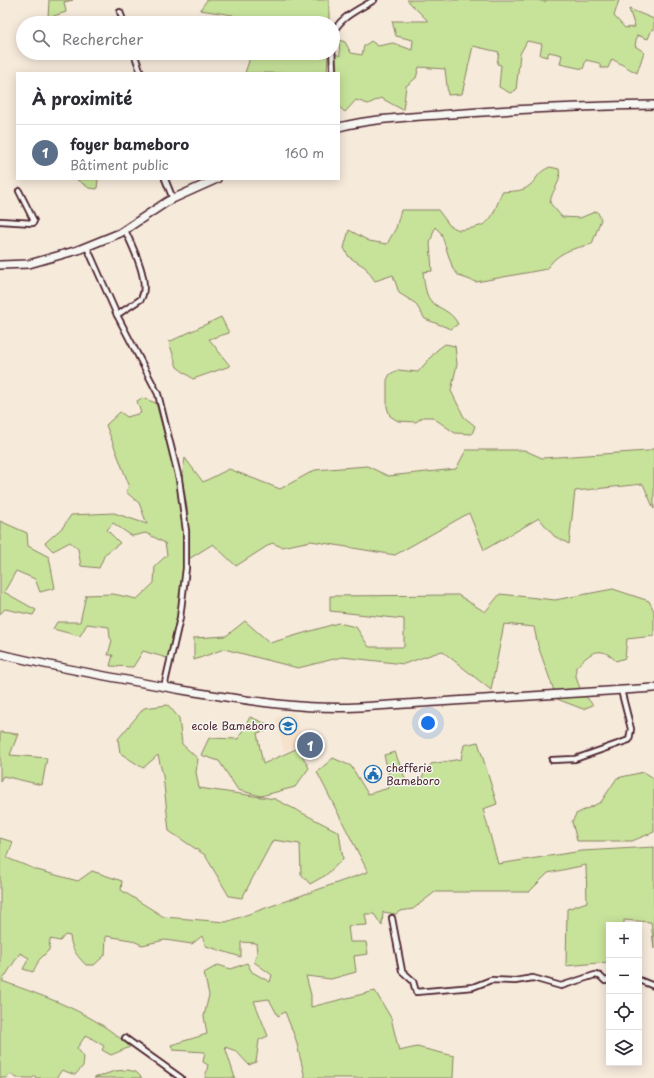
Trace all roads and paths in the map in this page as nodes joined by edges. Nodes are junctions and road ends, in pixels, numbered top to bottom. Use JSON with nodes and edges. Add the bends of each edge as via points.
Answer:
{"nodes":[{"id":1,"x":374,"y":0,"type":"edge"},
{"id":2,"x":120,"y":12,"type":"dead end"},
{"id":3,"x":121,"y":16,"type":"edge"},
{"id":4,"x":340,"y":24,"type":"edge"},
{"id":5,"x":136,"y":60,"type":"edge"},
{"id":6,"x":333,"y":60,"type":"edge"},
{"id":7,"x":141,"y":72,"type":"edge"},
{"id":8,"x":333,"y":72,"type":"edge"},
{"id":9,"x":654,"y":105,"type":"edge"},
{"id":10,"x":340,"y":127,"type":"edge"},
{"id":11,"x":165,"y":180,"type":"edge"},
{"id":12,"x":214,"y":180,"type":"edge"},
{"id":13,"x":19,"y":191,"type":"dead end"},
{"id":14,"x":173,"y":199,"type":"junction"},
{"id":15,"x":0,"y":221,"type":"edge"},
{"id":16,"x":125,"y":230,"type":"junction"},
{"id":17,"x":86,"y":246,"type":"junction"},
{"id":18,"x":1,"y":263,"type":"edge"},
{"id":19,"x":117,"y":315,"type":"junction"},
{"id":20,"x":0,"y":654,"type":"edge"},
{"id":21,"x":164,"y":687,"type":"junction"},
{"id":22,"x":654,"y":688,"type":"edge"},
{"id":23,"x":620,"y":690,"type":"junction"},
{"id":24,"x":552,"y":760,"type":"dead end"},
{"id":25,"x":392,"y":918,"type":"dead end"},
{"id":26,"x":606,"y":981,"type":"edge"},
{"id":27,"x":642,"y":981,"type":"edge"},
{"id":28,"x":654,"y":986,"type":"edge"},
{"id":29,"x":125,"y":1038,"type":"dead end"},
{"id":30,"x":181,"y":1078,"type":"edge"}],
"edges":[{"from":1,"to":4,"type":"street"},
{"from":2,"to":3,"type":"street"},
{"from":5,"to":7,"type":"street"},
{"from":6,"to":8,"type":"street"},
{"from":9,"to":10,"type":"street","via":[[492,110],[396,118]]},
{"from":11,"to":14,"type":"street"},
{"from":12,"to":14,"type":"street"},
{"from":13,"to":15,"type":"street","via":[[33,223]]},
{"from":14,"to":16,"type":"street"},
{"from":16,"to":17,"type":"street"},
{"from":16,"to":19,"type":"street","via":[[144,284],[141,299]]},
{"from":17,"to":18,"type":"street","via":[[34,263]]},
{"from":17,"to":19,"type":"street"},
{"from":19,"to":21,"type":"street","via":[[160,399],[184,512],[184,592]]},
{"from":20,"to":21,"type":"street"},
{"from":21,"to":23,"type":"street","via":[[266,703],[336,708]]},
{"from":22,"to":23,"type":"street"},
{"from":23,"to":24,"type":"street","via":[[631,728],[629,740],[575,759]]},
{"from":25,"to":26,"type":"street","via":[[402,971],[413,981],[416,992],[473,987],[491,980],[515,981],[533,978],[561,986],[595,975]]},
{"from":27,"to":28,"type":"street"},
{"from":29,"to":30,"type":"street"}]}
